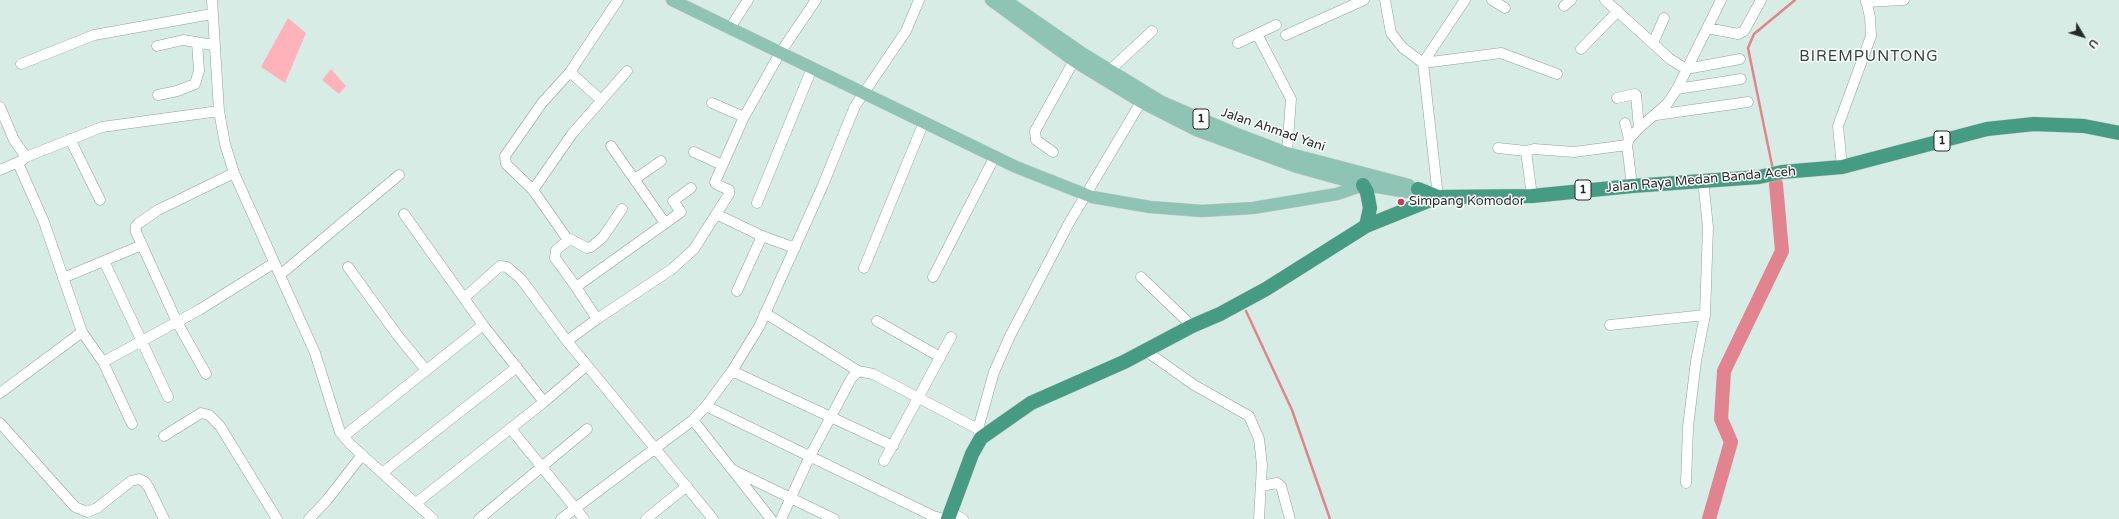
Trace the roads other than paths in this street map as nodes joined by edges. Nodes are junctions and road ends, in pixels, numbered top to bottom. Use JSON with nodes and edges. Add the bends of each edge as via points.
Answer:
{"nodes":[{"id":1,"x":212,"y":0,"type":"edge"},
{"id":2,"x":618,"y":0,"type":"edge"},
{"id":3,"x":672,"y":0,"type":"edge"},
{"id":4,"x":748,"y":0,"type":"edge"},
{"id":5,"x":816,"y":0,"type":"edge"},
{"id":6,"x":919,"y":0,"type":"edge"},
{"id":7,"x":991,"y":0,"type":"edge"},
{"id":8,"x":1005,"y":0,"type":"edge"},
{"id":9,"x":1364,"y":0,"type":"edge"},
{"id":10,"x":1385,"y":0,"type":"edge"},
{"id":11,"x":1465,"y":0,"type":"edge"},
{"id":12,"x":1492,"y":0,"type":"edge"},
{"id":13,"x":1605,"y":0,"type":"edge"},
{"id":14,"x":1721,"y":0,"type":"edge"},
{"id":15,"x":1761,"y":0,"type":"edge"},
{"id":16,"x":1904,"y":0,"type":"edge"},
{"id":17,"x":1866,"y":1,"type":"edge"},
{"id":18,"x":1504,"y":8,"type":"dead end"},
{"id":19,"x":1618,"y":12,"type":"junction"},
{"id":20,"x":212,"y":14,"type":"junction"},
{"id":21,"x":1664,"y":18,"type":"dead end"},
{"id":22,"x":1276,"y":24,"type":"dead end"},
{"id":23,"x":730,"y":28,"type":"junction"},
{"id":24,"x":1707,"y":28,"type":"junction"},
{"id":25,"x":1152,"y":31,"type":"dead end"},
{"id":26,"x":1257,"y":34,"type":"junction"},
{"id":27,"x":1286,"y":35,"type":"dead end"},
{"id":28,"x":197,"y":42,"type":"junction"},
{"id":29,"x":1238,"y":43,"type":"dead end"},
{"id":30,"x":1653,"y":43,"type":"junction"},
{"id":31,"x":213,"y":45,"type":"junction"},
{"id":32,"x":156,"y":46,"type":"dead end"},
{"id":33,"x":1581,"y":49,"type":"dead end"},
{"id":34,"x":780,"y":53,"type":"junction"},
{"id":35,"x":1077,"y":56,"type":"junction"},
{"id":36,"x":1740,"y":59,"type":"dead end"},
{"id":37,"x":1423,"y":62,"type":"junction"},
{"id":38,"x":20,"y":64,"type":"dead end"},
{"id":39,"x":812,"y":68,"type":"junction"},
{"id":40,"x":1686,"y":69,"type":"junction"},
{"id":41,"x":627,"y":71,"type":"dead end"},
{"id":42,"x":1110,"y":71,"type":"junction"},
{"id":43,"x":570,"y":72,"type":"junction"},
{"id":44,"x":1557,"y":74,"type":"dead end"},
{"id":45,"x":1741,"y":79,"type":"dead end"},
{"id":46,"x":1677,"y":89,"type":"junction"},
{"id":47,"x":864,"y":92,"type":"junction"},
{"id":48,"x":158,"y":95,"type":"dead end"},
{"id":49,"x":1617,"y":98,"type":"dead end"},
{"id":50,"x":601,"y":100,"type":"junction"},
{"id":51,"x":1141,"y":102,"type":"junction"},
{"id":52,"x":1748,"y":102,"type":"dead end"},
{"id":53,"x":712,"y":103,"type":"dead end"},
{"id":54,"x":0,"y":107,"type":"edge"},
{"id":55,"x":219,"y":111,"type":"junction"},
{"id":56,"x":1656,"y":115,"type":"junction"},
{"id":57,"x":744,"y":117,"type":"junction"},
{"id":58,"x":924,"y":122,"type":"junction"},
{"id":59,"x":1625,"y":123,"type":"dead end"},
{"id":60,"x":1639,"y":128,"type":"junction"},
{"id":61,"x":2119,"y":133,"type":"edge"},
{"id":62,"x":70,"y":139,"type":"junction"},
{"id":63,"x":1628,"y":142,"type":"junction"},
{"id":64,"x":611,"y":146,"type":"dead end"},
{"id":65,"x":1498,"y":148,"type":"dead end"},
{"id":66,"x":1526,"y":151,"type":"junction"},
{"id":67,"x":694,"y":152,"type":"dead end"},
{"id":68,"x":1053,"y":152,"type":"dead end"},
{"id":69,"x":1287,"y":153,"type":"junction"},
{"id":70,"x":995,"y":156,"type":"junction"},
{"id":71,"x":22,"y":160,"type":"junction"},
{"id":72,"x":661,"y":161,"type":"dead end"},
{"id":73,"x":722,"y":165,"type":"junction"},
{"id":74,"x":1842,"y":167,"type":"junction"},
{"id":75,"x":0,"y":170,"type":"edge"},
{"id":76,"x":234,"y":173,"type":"junction"},
{"id":77,"x":399,"y":175,"type":"dead end"},
{"id":78,"x":635,"y":180,"type":"junction"},
{"id":79,"x":1703,"y":180,"type":"junction"},
{"id":80,"x":1363,"y":185,"type":"junction"},
{"id":81,"x":1632,"y":186,"type":"junction"},
{"id":82,"x":691,"y":188,"type":"dead end"},
{"id":83,"x":1418,"y":189,"type":"junction"},
{"id":84,"x":533,"y":190,"type":"junction"},
{"id":85,"x":1086,"y":195,"type":"junction"},
{"id":86,"x":1532,"y":196,"type":"junction"},
{"id":87,"x":1438,"y":197,"type":"junction"},
{"id":88,"x":100,"y":200,"type":"dead end"},
{"id":89,"x":757,"y":203,"type":"dead end"},
{"id":90,"x":622,"y":209,"type":"dead end"},
{"id":91,"x":404,"y":214,"type":"dead end"},
{"id":92,"x":716,"y":214,"type":"junction"},
{"id":93,"x":666,"y":223,"type":"junction"},
{"id":94,"x":1366,"y":226,"type":"junction"},
{"id":95,"x":762,"y":236,"type":"junction"},
{"id":96,"x":568,"y":240,"type":"junction"},
{"id":97,"x":142,"y":245,"type":"junction"},
{"id":98,"x":795,"y":248,"type":"junction"},
{"id":99,"x":104,"y":261,"type":"junction"},
{"id":100,"x":274,"y":262,"type":"junction"},
{"id":101,"x":348,"y":267,"type":"dead end"},
{"id":102,"x":864,"y":268,"type":"dead end"},
{"id":103,"x":280,"y":275,"type":"junction"},
{"id":104,"x":933,"y":277,"type":"dead end"},
{"id":105,"x":1141,"y":277,"type":"dead end"},
{"id":106,"x":63,"y":278,"type":"junction"},
{"id":107,"x":576,"y":287,"type":"junction"},
{"id":108,"x":737,"y":291,"type":"dead end"},
{"id":109,"x":464,"y":298,"type":"junction"},
{"id":110,"x":765,"y":313,"type":"junction"},
{"id":111,"x":1706,"y":315,"type":"junction"},
{"id":112,"x":597,"y":319,"type":"junction"},
{"id":113,"x":877,"y":321,"type":"dead end"},
{"id":114,"x":177,"y":322,"type":"junction"},
{"id":115,"x":483,"y":325,"type":"junction"},
{"id":116,"x":1610,"y":325,"type":"dead end"},
{"id":117,"x":1192,"y":326,"type":"junction"},
{"id":118,"x":82,"y":332,"type":"junction"},
{"id":119,"x":950,"y":337,"type":"dead end"},
{"id":120,"x":141,"y":341,"type":"junction"},
{"id":121,"x":567,"y":341,"type":"junction"},
{"id":122,"x":1146,"y":351,"type":"junction"},
{"id":123,"x":940,"y":356,"type":"junction"},
{"id":124,"x":103,"y":362,"type":"junction"},
{"id":125,"x":586,"y":366,"type":"junction"},
{"id":126,"x":517,"y":368,"type":"junction"},
{"id":127,"x":426,"y":370,"type":"junction"},
{"id":128,"x":732,"y":371,"type":"junction"},
{"id":129,"x":858,"y":371,"type":"junction"},
{"id":130,"x":206,"y":374,"type":"dead end"},
{"id":131,"x":0,"y":393,"type":"edge"},
{"id":132,"x":168,"y":397,"type":"dead end"},
{"id":133,"x":917,"y":398,"type":"junction"},
{"id":134,"x":544,"y":402,"type":"junction"},
{"id":135,"x":706,"y":406,"type":"junction"},
{"id":136,"x":831,"y":416,"type":"junction"},
{"id":137,"x":693,"y":420,"type":"junction"},
{"id":138,"x":0,"y":423,"type":"edge"},
{"id":139,"x":132,"y":424,"type":"dead end"},
{"id":140,"x":511,"y":429,"type":"junction"},
{"id":141,"x":587,"y":429,"type":"dead end"},
{"id":142,"x":979,"y":434,"type":"junction"},
{"id":143,"x":164,"y":436,"type":"dead end"},
{"id":144,"x":344,"y":436,"type":"junction"},
{"id":145,"x":893,"y":446,"type":"junction"},
{"id":146,"x":655,"y":448,"type":"junction"},
{"id":147,"x":362,"y":455,"type":"junction"},
{"id":148,"x":810,"y":456,"type":"junction"},
{"id":149,"x":884,"y":461,"type":"dead end"},
{"id":150,"x":540,"y":467,"type":"junction"},
{"id":151,"x":730,"y":468,"type":"junction"},
{"id":152,"x":382,"y":473,"type":"junction"},
{"id":153,"x":1686,"y":483,"type":"dead end"},
{"id":154,"x":687,"y":486,"type":"junction"},
{"id":155,"x":1261,"y":486,"type":"junction"},
{"id":156,"x":790,"y":497,"type":"junction"},
{"id":157,"x":416,"y":503,"type":"junction"},
{"id":158,"x":574,"y":508,"type":"junction"},
{"id":159,"x":947,"y":517,"type":"edge"},
{"id":160,"x":931,"y":518,"type":"edge"},
{"id":161,"x":164,"y":519,"type":"edge"},
{"id":162,"x":277,"y":519,"type":"edge"},
{"id":163,"x":309,"y":519,"type":"edge"},
{"id":164,"x":433,"y":519,"type":"edge"},
{"id":165,"x":479,"y":519,"type":"edge"},
{"id":166,"x":561,"y":519,"type":"edge"},
{"id":167,"x":584,"y":519,"type":"edge"},
{"id":168,"x":646,"y":519,"type":"edge"},
{"id":169,"x":713,"y":519,"type":"edge"},
{"id":170,"x":771,"y":519,"type":"edge"},
{"id":171,"x":781,"y":519,"type":"edge"},
{"id":172,"x":834,"y":519,"type":"edge"},
{"id":173,"x":963,"y":519,"type":"edge"},
{"id":174,"x":1259,"y":519,"type":"edge"},
{"id":175,"x":1290,"y":519,"type":"edge"}],
"edges":[{"from":1,"to":20,"type":"street"},
{"from":2,"to":43,"type":"street"},
{"from":3,"to":23,"type":"main road"},
{"from":4,"to":23,"type":"street"},
{"from":5,"to":34,"type":"street"},
{"from":6,"to":47,"type":"street","via":[[906,31]]},
{"from":7,"to":35,"type":"main road","name":"Jalan Raya Medan Banda Aceh","number":"1"},
{"from":8,"to":35,"type":"main road","name":"Jalan Ahmad Yani","number":"1"},
{"from":9,"to":27,"type":"street"},
{"from":10,"to":37,"type":"street","via":[[1391,34],[1403,48]]},
{"from":11,"to":37,"type":"street"},
{"from":12,"to":18,"type":"street"},
{"from":13,"to":19,"type":"street"},
{"from":14,"to":24,"type":"street"},
{"from":15,"to":24,"type":"street","via":[[1744,31],[1738,34]]},
{"from":16,"to":17,"type":"street"},
{"from":17,"to":74,"type":"street","via":[[1871,36],[1838,126]]},
{"from":19,"to":30,"type":"street"},
{"from":19,"to":33,"type":"street"},
{"from":20,"to":31,"type":"street"},
{"from":20,"to":38,"type":"street","via":[[94,35]]},
{"from":21,"to":30,"type":"street"},
{"from":22,"to":26,"type":"street"},
{"from":23,"to":34,"type":"main road"},
{"from":24,"to":40,"type":"street"},
{"from":25,"to":42,"type":"street"},
{"from":26,"to":29,"type":"street"},
{"from":26,"to":69,"type":"street","via":[[1291,98]]},
{"from":28,"to":31,"type":"street"},
{"from":28,"to":32,"type":"street","via":[[183,40]]},
{"from":28,"to":48,"type":"street","via":[[199,71],[195,84]]},
{"from":30,"to":40,"type":"street","via":[[1670,59]]},
{"from":31,"to":55,"type":"street"},
{"from":34,"to":39,"type":"main road"},
{"from":34,"to":57,"type":"street"},
{"from":35,"to":42,"type":"main road","name":"Jalan Ahmad Yani","number":"1"},
{"from":35,"to":51,"type":"main road","name":"Jalan Raya Medan Banda Aceh","number":"1"},
{"from":35,"to":68,"type":"street","via":[[1035,131],[1036,140]]},
{"from":36,"to":40,"type":"street"},
{"from":37,"to":44,"type":"street","via":[[1500,52]]},
{"from":37,"to":87,"type":"street"},
{"from":39,"to":47,"type":"main road"},
{"from":39,"to":89,"type":"street"},
{"from":40,"to":46,"type":"street"},
{"from":41,"to":50,"type":"street"},
{"from":42,"to":69,"type":"main road","name":"Jalan Ahmad Yani","number":"1","via":[[1162,102]]},
{"from":43,"to":50,"type":"street"},
{"from":43,"to":84,"type":"street","via":[[542,103],[505,156],[506,164]]},
{"from":45,"to":46,"type":"street"},
{"from":46,"to":56,"type":"street"},
{"from":47,"to":58,"type":"main road"},
{"from":47,"to":98,"type":"street","via":[[853,111]]},
{"from":49,"to":60,"type":"street","via":[[1636,95]]},
{"from":50,"to":84,"type":"street","via":[[572,134]]},
{"from":51,"to":80,"type":"main road","name":"Jalan Raya Medan Banda Aceh","number":"1","via":[[1226,142],[1297,167]]},
{"from":51,"to":85,"type":"street"},
{"from":52,"to":56,"type":"street"},
{"from":53,"to":57,"type":"street"},
{"from":54,"to":71,"type":"street"},
{"from":55,"to":62,"type":"street","via":[[116,124]]},
{"from":55,"to":76,"type":"street"},
{"from":56,"to":60,"type":"street"},
{"from":57,"to":73,"type":"street"},
{"from":58,"to":70,"type":"main road"},
{"from":58,"to":102,"type":"street"},
{"from":59,"to":63,"type":"street"},
{"from":60,"to":63,"type":"street"},
{"from":61,"to":74,"type":"highway","name":"Jalan Raya Medan Banda Aceh","number":"1","via":[[2084,126],[2034,124],[1987,130]]},
{"from":62,"to":71,"type":"street"},
{"from":62,"to":88,"type":"street"},
{"from":63,"to":66,"type":"street","via":[[1574,152],[1534,149]]},
{"from":63,"to":81,"type":"street"},
{"from":64,"to":78,"type":"street"},
{"from":65,"to":66,"type":"street"},
{"from":66,"to":86,"type":"street"},
{"from":67,"to":73,"type":"street"},
{"from":69,"to":83,"type":"main road","name":"Jalan Ahmad Yani","number":"1"},
{"from":70,"to":85,"type":"main road"},
{"from":70,"to":104,"type":"street"},
{"from":71,"to":75,"type":"street"},
{"from":71,"to":106,"type":"street"},
{"from":72,"to":78,"type":"street"},
{"from":73,"to":92,"type":"street","via":[[715,183],[729,192]]},
{"from":74,"to":79,"type":"highway","name":"Jalan Raya Medan Banda Aceh","number":"1"},
{"from":76,"to":97,"type":"street","via":[[158,210],[139,223],[136,232]]},
{"from":76,"to":100,"type":"street"},
{"from":77,"to":103,"type":"street"},
{"from":78,"to":93,"type":"street"},
{"from":79,"to":81,"type":"highway","name":"Jalan Raya Medan Banda Aceh","number":"1"},
{"from":79,"to":111,"type":"street","via":[[1708,228]]},
{"from":80,"to":83,"type":"main road","name":"Jalan Raya Medan Banda Aceh","number":"1","via":[[1406,192]]},
{"from":80,"to":85,"type":"main road","via":[[1337,194],[1260,207],[1202,211],[1150,207]]},
{"from":80,"to":94,"type":"highway","via":[[1370,208]]},
{"from":81,"to":86,"type":"highway","name":"Jalan Raya Medan Banda Aceh","number":"1"},
{"from":82,"to":93,"type":"street","via":[[673,201],[682,212]]},
{"from":83,"to":87,"type":"highway","name":"Jalan Raya Medan Banda Aceh","number":"1"},
{"from":84,"to":96,"type":"street"},
{"from":85,"to":142,"type":"street","via":[[1010,336],[994,372]]},
{"from":86,"to":87,"type":"highway","name":"Jalan Raya Medan Banda Aceh","number":"1"},
{"from":87,"to":94,"type":"highway"},
{"from":90,"to":96,"type":"street","via":[[603,237],[591,247],[587,248],[573,239]]},
{"from":91,"to":109,"type":"street"},
{"from":92,"to":95,"type":"street"},
{"from":92,"to":112,"type":"street","via":[[685,259]]},
{"from":93,"to":107,"type":"street"},
{"from":94,"to":117,"type":"highway","via":[[1266,289]]},
{"from":95,"to":98,"type":"street"},
{"from":95,"to":108,"type":"street"},
{"from":96,"to":107,"type":"street","via":[[556,250],[554,256]]},
{"from":97,"to":99,"type":"street"},
{"from":97,"to":114,"type":"street"},
{"from":98,"to":110,"type":"street"},
{"from":99,"to":106,"type":"street"},
{"from":99,"to":120,"type":"street"},
{"from":100,"to":103,"type":"street"},
{"from":100,"to":114,"type":"street"},
{"from":101,"to":127,"type":"street"},
{"from":103,"to":144,"type":"street","via":[[315,353],[340,432]]},
{"from":105,"to":117,"type":"street"},
{"from":106,"to":118,"type":"street"},
{"from":107,"to":112,"type":"street"},
{"from":109,"to":115,"type":"street"},
{"from":109,"to":121,"type":"street","via":[[500,266],[507,267],[521,279]]},
{"from":110,"to":128,"type":"street","via":[[753,339]]},
{"from":110,"to":129,"type":"street"},
{"from":111,"to":116,"type":"street"},
{"from":111,"to":153,"type":"street","via":[[1688,427]]},
{"from":112,"to":121,"type":"street"},
{"from":113,"to":123,"type":"street"},
{"from":114,"to":120,"type":"street"},
{"from":114,"to":130,"type":"street"},
{"from":115,"to":126,"type":"street"},
{"from":115,"to":127,"type":"street"},
{"from":117,"to":122,"type":"highway"},
{"from":118,"to":124,"type":"street"},
{"from":118,"to":131,"type":"street"},
{"from":119,"to":123,"type":"street"},
{"from":120,"to":124,"type":"street"},
{"from":120,"to":132,"type":"street"},
{"from":121,"to":125,"type":"street"},
{"from":122,"to":142,"type":"highway","via":[[1031,403]]},
{"from":122,"to":155,"type":"street","via":[[1194,386],[1249,416],[1259,439]]},
{"from":123,"to":133,"type":"street"},
{"from":124,"to":139,"type":"street"},
{"from":125,"to":134,"type":"street"},
{"from":125,"to":146,"type":"street"},
{"from":126,"to":134,"type":"street"},
{"from":126,"to":152,"type":"street"},
{"from":127,"to":144,"type":"street"},
{"from":128,"to":135,"type":"street"},
{"from":128,"to":136,"type":"street"},
{"from":129,"to":133,"type":"street","via":[[874,374]]},
{"from":129,"to":136,"type":"street"},
{"from":133,"to":142,"type":"street"},
{"from":133,"to":145,"type":"street"},
{"from":134,"to":140,"type":"street"},
{"from":135,"to":137,"type":"street"},
{"from":135,"to":148,"type":"street"},
{"from":136,"to":145,"type":"street"},
{"from":136,"to":148,"type":"street"},
{"from":137,"to":146,"type":"street"},
{"from":137,"to":151,"type":"street"},
{"from":138,"to":161,"type":"street","via":[[75,507],[87,512],[97,508],[131,481],[139,479],[150,488]]},
{"from":140,"to":150,"type":"street"},
{"from":140,"to":157,"type":"street"},
{"from":141,"to":150,"type":"street"},
{"from":142,"to":159,"type":"highway"},
{"from":143,"to":162,"type":"street","via":[[201,412],[209,415],[220,426]]},
{"from":144,"to":147,"type":"street"},
{"from":145,"to":149,"type":"street"},
{"from":146,"to":154,"type":"street"},
{"from":146,"to":158,"type":"street"},
{"from":147,"to":152,"type":"street"},
{"from":147,"to":163,"type":"street"},
{"from":148,"to":156,"type":"street"},
{"from":148,"to":160,"type":"street"},
{"from":150,"to":158,"type":"street"},
{"from":150,"to":165,"type":"street"},
{"from":151,"to":156,"type":"street"},
{"from":151,"to":170,"type":"street"},
{"from":152,"to":157,"type":"street"},
{"from":154,"to":168,"type":"street"},
{"from":154,"to":169,"type":"street"},
{"from":155,"to":174,"type":"street"},
{"from":155,"to":175,"type":"street","via":[[1277,483],[1281,486]]},
{"from":156,"to":171,"type":"street"},
{"from":156,"to":172,"type":"street"},
{"from":157,"to":164,"type":"street"},
{"from":158,"to":166,"type":"street"},
{"from":158,"to":167,"type":"street"},
{"from":159,"to":160,"type":"street"},
{"from":159,"to":173,"type":"street"}]}
